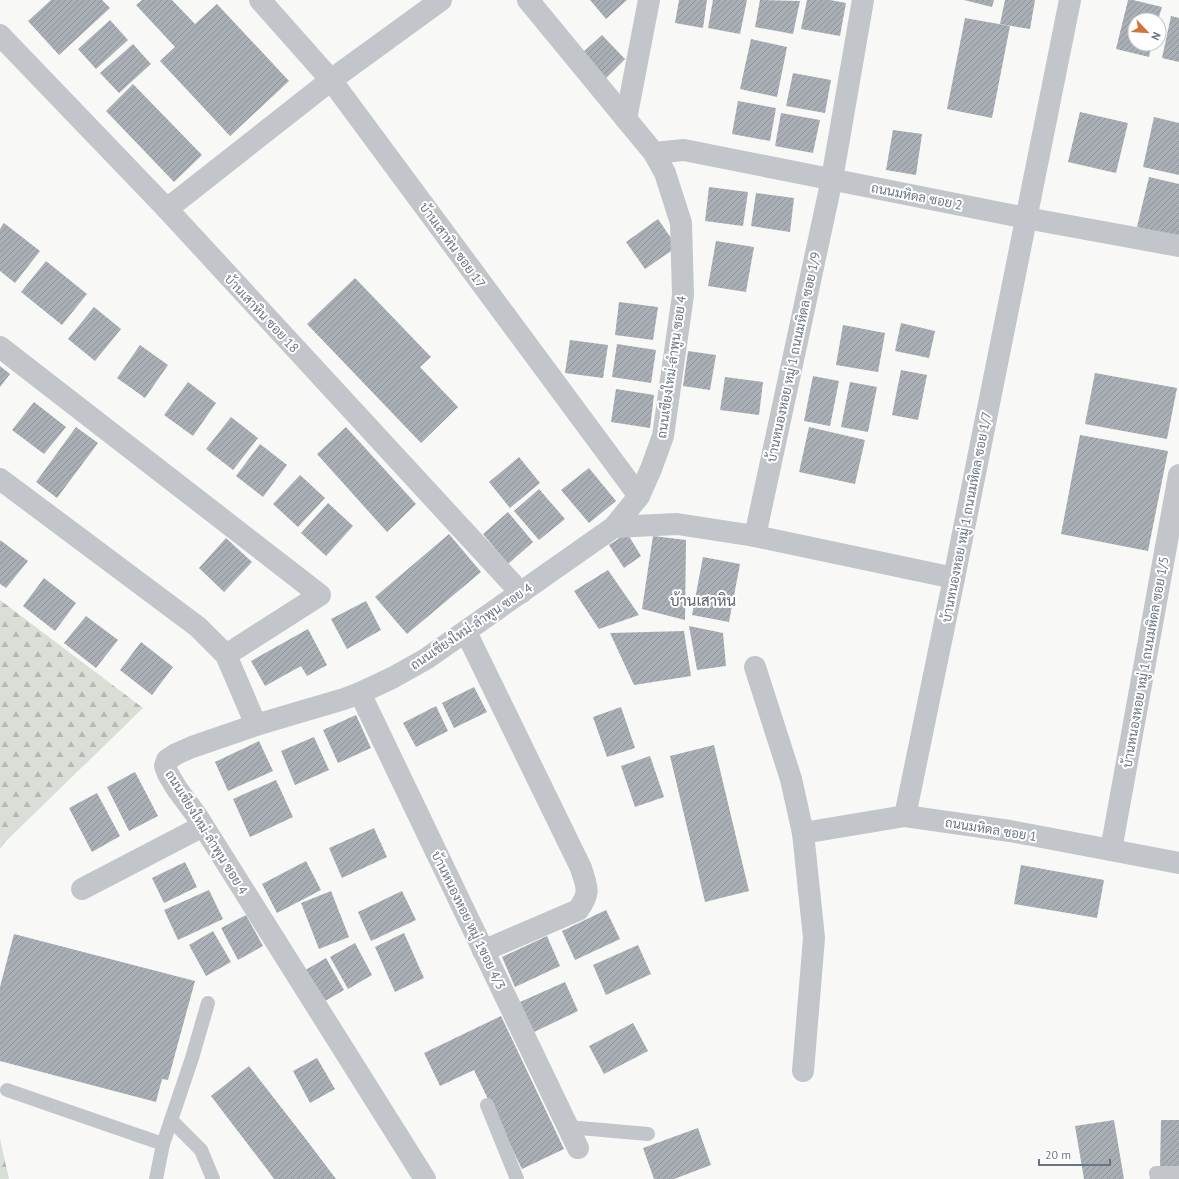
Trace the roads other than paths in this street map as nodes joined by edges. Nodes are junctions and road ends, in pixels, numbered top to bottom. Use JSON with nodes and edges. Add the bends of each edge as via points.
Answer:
{"nodes":[{"id":1,"x":260,"y":0,"type":"edge"},
{"id":2,"x":441,"y":0,"type":"edge"},
{"id":3,"x":528,"y":0,"type":"edge"},
{"id":4,"x":649,"y":0,"type":"edge"},
{"id":5,"x":863,"y":0,"type":"edge"},
{"id":6,"x":1070,"y":0,"type":"edge"},
{"id":7,"x":0,"y":35,"type":"edge"},
{"id":8,"x":331,"y":80,"type":"junction"},
{"id":9,"x":626,"y":119,"type":"junction"},
{"id":10,"x":654,"y":153,"type":"junction"},
{"id":11,"x":832,"y":179,"type":"junction"},
{"id":12,"x":167,"y":210,"type":"junction"},
{"id":13,"x":1026,"y":218,"type":"junction"},
{"id":14,"x":1179,"y":246,"type":"edge"},
{"id":15,"x":0,"y":347,"type":"edge"},
{"id":16,"x":1179,"y":475,"type":"edge"},
{"id":17,"x":0,"y":479,"type":"edge"},
{"id":18,"x":639,"y":496,"type":"junction"},
{"id":19,"x":614,"y":527,"type":"junction"},
{"id":20,"x":755,"y":536,"type":"junction"},
{"id":21,"x":954,"y":578,"type":"junction"},
{"id":22,"x":521,"y":593,"type":"junction"},
{"id":23,"x":466,"y":632,"type":"junction"},
{"id":24,"x":226,"y":655,"type":"junction"},
{"id":25,"x":755,"y":668,"type":"dead end"},
{"id":26,"x":360,"y":693,"type":"junction"},
{"id":27,"x":256,"y":725,"type":"junction"},
{"id":28,"x":905,"y":816,"type":"junction"},
{"id":29,"x":203,"y":826,"type":"junction"},
{"id":30,"x":803,"y":833,"type":"junction"},
{"id":31,"x":1112,"y":850,"type":"junction"},
{"id":32,"x":1179,"y":863,"type":"edge"},
{"id":33,"x":82,"y":889,"type":"dead end"},
{"id":34,"x":484,"y":951,"type":"junction"},
{"id":35,"x":208,"y":1003,"type":"dead end"},
{"id":36,"x":803,"y":1071,"type":"dead end"},
{"id":37,"x":7,"y":1090,"type":"dead end"},
{"id":38,"x":486,"y":1105,"type":"dead end"},
{"id":39,"x":171,"y":1120,"type":"junction"},
{"id":40,"x":568,"y":1127,"type":"junction"},
{"id":41,"x":648,"y":1134,"type":"dead end"},
{"id":42,"x":163,"y":1144,"type":"junction"},
{"id":43,"x":578,"y":1148,"type":"dead end"},
{"id":44,"x":1179,"y":1173,"type":"edge"},
{"id":45,"x":156,"y":1179,"type":"edge"},
{"id":46,"x":213,"y":1179,"type":"edge"},
{"id":47,"x":425,"y":1179,"type":"edge"},
{"id":48,"x":517,"y":1179,"type":"edge"},
{"id":49,"x":1157,"y":1179,"type":"edge"}],
"edges":[{"from":1,"to":8,"type":"street","name":"บ้านเสาหิน ซอย 17"},
{"from":2,"to":8,"type":"street"},
{"from":3,"to":9,"type":"street","name":"ถนนเชียงใหม่-ลำพูน ซอย 4"},
{"from":4,"to":9,"type":"street"},
{"from":5,"to":11,"type":"street","name":"บ้านหนองหอย หมู่ 1 ถนนมหิดล ซอย 1/9"},
{"from":6,"to":13,"type":"street","name":"บ้านหนองหอย หมู่ 1 ถนนมหิดล ซอย 1/7"},
{"from":7,"to":12,"type":"street","name":"บ้านเสาหิน ซอย 18"},
{"from":8,"to":12,"type":"street"},
{"from":8,"to":18,"type":"street","name":"บ้านเสาหิน ซอย 17"},
{"from":9,"to":10,"type":"street","name":"ถนนเชียงใหม่-ลำพูน ซอย 4"},
{"from":10,"to":11,"type":"street","name":"ถนนมหิดล ซอย 2","via":[[684,150]]},
{"from":10,"to":18,"type":"street","name":"ถนนเชียงใหม่-ลำพูน ซอย 4","via":[[665,173],[681,223],[683,295],[663,436]]},
{"from":11,"to":13,"type":"street","name":"ถนนมหิดล ซอย 2"},
{"from":11,"to":20,"type":"street","name":"บ้านหนองหอย หมู่ 1 ถนนมหิดล ซอย 1/9"},
{"from":12,"to":22,"type":"street","name":"บ้านเสาหิน ซอย 18"},
{"from":13,"to":14,"type":"street","name":"ถนนมหิดล ซอย 2"},
{"from":13,"to":21,"type":"street","name":"บ้านหนองหอย หมู่ 1 ถนนมหิดล ซอย 1/7"},
{"from":15,"to":24,"type":"street","via":[[320,594]]},
{"from":16,"to":31,"type":"street","name":"บ้านหนองหอย หมู่ 1 ถนนมหิดล ซอย 1/5"},
{"from":17,"to":24,"type":"street","via":[[198,628]]},
{"from":18,"to":19,"type":"street","name":"ถนนเชียงใหม่-ลำพูน ซอย 4"},
{"from":19,"to":20,"type":"street","via":[[677,524]]},
{"from":19,"to":22,"type":"street","name":"ถนนเชียงใหม่-ลำพูน ซอย 4"},
{"from":20,"to":21,"type":"street"},
{"from":21,"to":28,"type":"street","name":"บ้านหนองหอย หมู่ 1 ถนนมหิดล ซอย 1/7"},
{"from":22,"to":23,"type":"street","name":"ถนนเชียงใหม่-ลำพูน ซอย 4"},
{"from":23,"to":26,"type":"street","name":"ถนนเชียงใหม่-ลำพูน ซอย 4","via":[[426,659]]},
{"from":23,"to":34,"type":"street","via":[[580,868],[587,888],[586,899],[578,910]]},
{"from":24,"to":27,"type":"street"},
{"from":25,"to":30,"type":"street","via":[[791,779]]},
{"from":26,"to":27,"type":"street","name":"ถนนเชียงใหม่-ลำพูน ซอย 4"},
{"from":26,"to":34,"type":"street","name":"บ้านหนองหอย หมู่ 1ซอย 4/3"},
{"from":27,"to":29,"type":"street","name":"ถนนเชียงใหม่-ลำพูน ซอย 4","via":[[192,746],[167,760],[165,766],[168,774]]},
{"from":28,"to":30,"type":"street","name":"ถนนมหิดล ซอย 1"},
{"from":28,"to":31,"type":"street","name":"ถนนมหิดล ซอย 1","via":[[1010,831]]},
{"from":29,"to":33,"type":"street"},
{"from":29,"to":47,"type":"street","name":"ถนนเชียงใหม่-ลำพูน ซอย 4"},
{"from":30,"to":36,"type":"street","via":[[814,938]]},
{"from":31,"to":32,"type":"street","name":"ถนนมหิดล ซอย 1"},
{"from":34,"to":40,"type":"street","name":"บ้านหนองหอย หมู่ 1ซอย 4/3"},
{"from":35,"to":39,"type":"lane"},
{"from":37,"to":42,"type":"lane"},
{"from":38,"to":48,"type":"lane"},
{"from":39,"to":42,"type":"lane"},
{"from":39,"to":46,"type":"lane","via":[[201,1150]]},
{"from":40,"to":41,"type":"lane"},
{"from":40,"to":43,"type":"street","name":"บ้านหนองหอย หมู่ 1ซอย 4/3"},
{"from":42,"to":45,"type":"lane"},
{"from":44,"to":49,"type":"lane","via":[[1156,1173]]}]}
